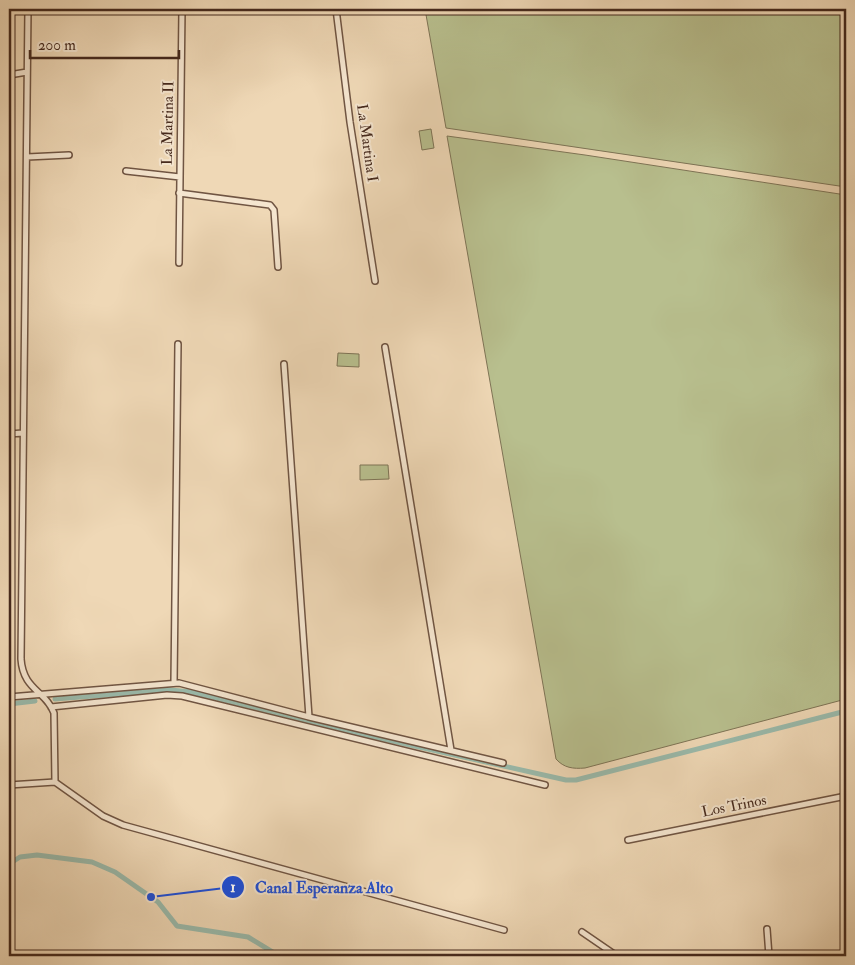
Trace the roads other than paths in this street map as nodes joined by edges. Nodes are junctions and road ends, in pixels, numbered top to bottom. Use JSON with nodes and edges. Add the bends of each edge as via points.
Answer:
{"nodes":[{"id":1,"x":28,"y":9,"type":"edge"},
{"id":2,"x":182,"y":9,"type":"edge"},
{"id":3,"x":336,"y":9,"type":"edge"},
{"id":4,"x":27,"y":72,"type":"junction"},
{"id":5,"x":9,"y":75,"type":"edge"},
{"id":6,"x":69,"y":155,"type":"dead end"},
{"id":7,"x":27,"y":157,"type":"junction"},
{"id":8,"x":126,"y":171,"type":"dead end"},
{"id":9,"x":180,"y":177,"type":"junction"},
{"id":10,"x":179,"y":193,"type":"junction"},
{"id":11,"x":179,"y":263,"type":"dead end"},
{"id":12,"x":278,"y":268,"type":"dead end"},
{"id":13,"x":375,"y":281,"type":"dead end"},
{"id":14,"x":178,"y":344,"type":"dead end"},
{"id":15,"x":385,"y":347,"type":"dead end"},
{"id":16,"x":284,"y":364,"type":"dead end"},
{"id":17,"x":23,"y":433,"type":"junction"},
{"id":18,"x":9,"y":434,"type":"edge"},
{"id":19,"x":174,"y":682,"type":"junction"},
{"id":20,"x":38,"y":694,"type":"junction"},
{"id":21,"x":9,"y":697,"type":"edge"},
{"id":22,"x":51,"y":707,"type":"junction"},
{"id":23,"x":309,"y":717,"type":"junction"},
{"id":24,"x":451,"y":750,"type":"junction"},
{"id":25,"x":503,"y":763,"type":"dead end"},
{"id":26,"x":55,"y":782,"type":"junction"},
{"id":27,"x":9,"y":785,"type":"edge"},
{"id":28,"x":545,"y":785,"type":"dead end"},
{"id":29,"x":846,"y":796,"type":"edge"},
{"id":30,"x":628,"y":840,"type":"dead end"},
{"id":31,"x":767,"y":929,"type":"dead end"},
{"id":32,"x":504,"y":930,"type":"dead end"},
{"id":33,"x":582,"y":932,"type":"dead end"},
{"id":34,"x":617,"y":956,"type":"edge"},
{"id":35,"x":769,"y":956,"type":"edge"}],
"edges":[{"from":1,"to":4,"type":"street"},
{"from":2,"to":9,"type":"street","name":"La Martina II"},
{"from":3,"to":13,"type":"street","name":"La Martina I"},
{"from":4,"to":5,"type":"street"},
{"from":4,"to":7,"type":"street"},
{"from":6,"to":7,"type":"street"},
{"from":7,"to":17,"type":"street"},
{"from":8,"to":9,"type":"street","name":"La Martina II"},
{"from":9,"to":10,"type":"street","name":"La Martina II"},
{"from":10,"to":11,"type":"street","name":"La Martina II"},
{"from":10,"to":12,"type":"street","via":[[270,205],[274,210]]},
{"from":14,"to":19,"type":"street"},
{"from":15,"to":24,"type":"street"},
{"from":16,"to":23,"type":"street"},
{"from":17,"to":18,"type":"street"},
{"from":17,"to":20,"type":"street","via":[[21,659],[25,678]]},
{"from":19,"to":20,"type":"street"},
{"from":19,"to":23,"type":"street"},
{"from":20,"to":21,"type":"street"},
{"from":20,"to":22,"type":"street"},
{"from":22,"to":26,"type":"street","via":[[54,716]]},
{"from":22,"to":28,"type":"street","via":[[182,696]]},
{"from":23,"to":24,"type":"street"},
{"from":24,"to":25,"type":"street"},
{"from":26,"to":27,"type":"street"},
{"from":26,"to":32,"type":"street","via":[[103,816],[123,825]]},
{"from":29,"to":30,"type":"street","name":"Los Trinos"},
{"from":31,"to":35,"type":"street"},
{"from":33,"to":34,"type":"street"}]}
